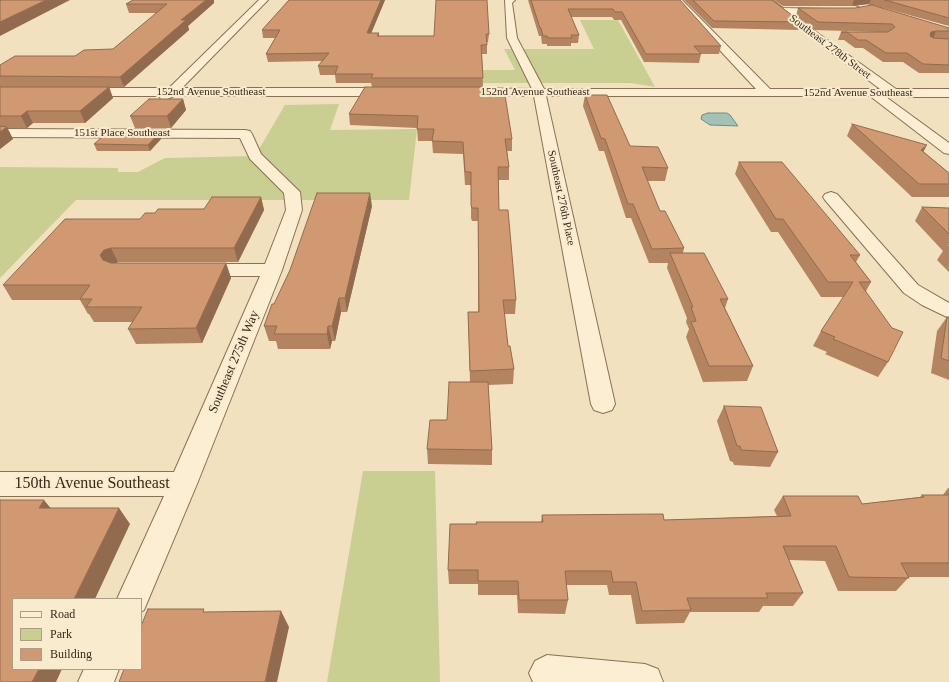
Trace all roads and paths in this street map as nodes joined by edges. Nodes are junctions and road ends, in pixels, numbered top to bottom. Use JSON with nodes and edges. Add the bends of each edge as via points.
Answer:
{"nodes":[{"id":1,"x":264,"y":0,"type":"edge"},
{"id":2,"x":511,"y":0,"type":"edge"},
{"id":3,"x":677,"y":0,"type":"edge"},
{"id":4,"x":766,"y":0,"type":"edge"},
{"id":5,"x":849,"y":0,"type":"edge"},
{"id":6,"x":880,"y":0,"type":"edge"},
{"id":7,"x":869,"y":8,"type":"junction"},
{"id":8,"x":837,"y":11,"type":"edge"},
{"id":9,"x":852,"y":11,"type":"edge"},
{"id":10,"x":782,"y":12,"type":"junction"},
{"id":11,"x":884,"y":12,"type":"edge"},
{"id":12,"x":814,"y":35,"type":"junction"},
{"id":13,"x":830,"y":35,"type":"dead end"},
{"id":14,"x":70,"y":92,"type":"edge"},
{"id":15,"x":172,"y":92,"type":"junction"},
{"id":16,"x":399,"y":92,"type":"edge"},
{"id":17,"x":446,"y":92,"type":"edge"},
{"id":18,"x":539,"y":92,"type":"junction"},
{"id":19,"x":766,"y":92,"type":"junction"},
{"id":20,"x":873,"y":93,"type":"junction"},
{"id":21,"x":892,"y":93,"type":"junction"},
{"id":22,"x":949,"y":93,"type":"edge"},
{"id":23,"x":149,"y":105,"type":"edge"},
{"id":24,"x":168,"y":109,"type":"edge"},
{"id":25,"x":132,"y":121,"type":"edge"},
{"id":26,"x":158,"y":121,"type":"edge"},
{"id":27,"x":121,"y":132,"type":"junction"},
{"id":28,"x":147,"y":132,"type":"junction"},
{"id":29,"x":0,"y":133,"type":"edge"},
{"id":30,"x":245,"y":134,"type":"joint"},
{"id":31,"x":949,"y":150,"type":"edge"},
{"id":32,"x":831,"y":197,"type":"dead end"},
{"id":33,"x":180,"y":270,"type":"edge"},
{"id":34,"x":272,"y":270,"type":"junction"},
{"id":35,"x":949,"y":311,"type":"edge"},
{"id":36,"x":602,"y":404,"type":"dead end"},
{"id":37,"x":0,"y":484,"type":"edge"},
{"id":38,"x":183,"y":484,"type":"junction"},
{"id":39,"x":133,"y":598,"type":"edge"},
{"id":40,"x":102,"y":670,"type":"edge"},
{"id":41,"x":548,"y":673,"type":"dead end"},
{"id":42,"x":96,"y":682,"type":"edge"},
{"id":43,"x":645,"y":682,"type":"edge"}],
"edges":[{"from":1,"to":15,"type":"street"},
{"from":2,"to":18,"type":"street","name":"Southeast 276th Place","via":[[508,2],[512,38]]},
{"from":3,"to":19,"type":"street"},
{"from":4,"to":10,"type":"street","name":"Southeast 278th Street"},
{"from":5,"to":7,"type":"street"},
{"from":6,"to":7,"type":"street","via":[[880,5]]},
{"from":7,"to":9,"type":"street"},
{"from":7,"to":11,"type":"street"},
{"from":8,"to":10,"type":"street"},
{"from":10,"to":12,"type":"street","name":"Southeast 278th Street"},
{"from":12,"to":13,"type":"street"},
{"from":12,"to":21,"type":"street","name":"Southeast 278th Street"},
{"from":14,"to":15,"type":"street","name":"152nd Avenue Southeast"},
{"from":15,"to":16,"type":"street","name":"152nd Avenue Southeast"},
{"from":15,"to":23,"type":"street"},
{"from":15,"to":24,"type":"street","via":[[174,103]]},
{"from":17,"to":18,"type":"street","name":"152nd Avenue Southeast"},
{"from":18,"to":19,"type":"street","name":"152nd Avenue Southeast"},
{"from":18,"to":36,"type":"street","name":"Southeast 276th Place"},
{"from":19,"to":20,"type":"street","name":"152nd Avenue Southeast"},
{"from":20,"to":21,"type":"street","name":"152nd Avenue Southeast"},
{"from":20,"to":31,"type":"street","name":"Southeast 278th Street"},
{"from":21,"to":22,"type":"street","name":"152nd Avenue Southeast"},
{"from":25,"to":27,"type":"street"},
{"from":26,"to":28,"type":"street"},
{"from":27,"to":28,"type":"street","name":"151st Place Southeast"},
{"from":27,"to":29,"type":"street","name":"151st Place Southeast"},
{"from":28,"to":30,"type":"street","name":"151st Place Southeast"},
{"from":30,"to":34,"type":"street","name":"Southeast 275th Way","via":[[255,156],[292,192],[294,202],[291,221]]},
{"from":32,"to":35,"type":"street","via":[[911,289]]},
{"from":33,"to":34,"type":"street"},
{"from":34,"to":38,"type":"street","name":"Southeast 275th Way"},
{"from":37,"to":38,"type":"street","name":"150th Avenue Southeast"},
{"from":38,"to":39,"type":"street","name":"Southeast 275th Way"},
{"from":40,"to":42,"type":"street"},
{"from":41,"to":43,"type":"street"}]}
